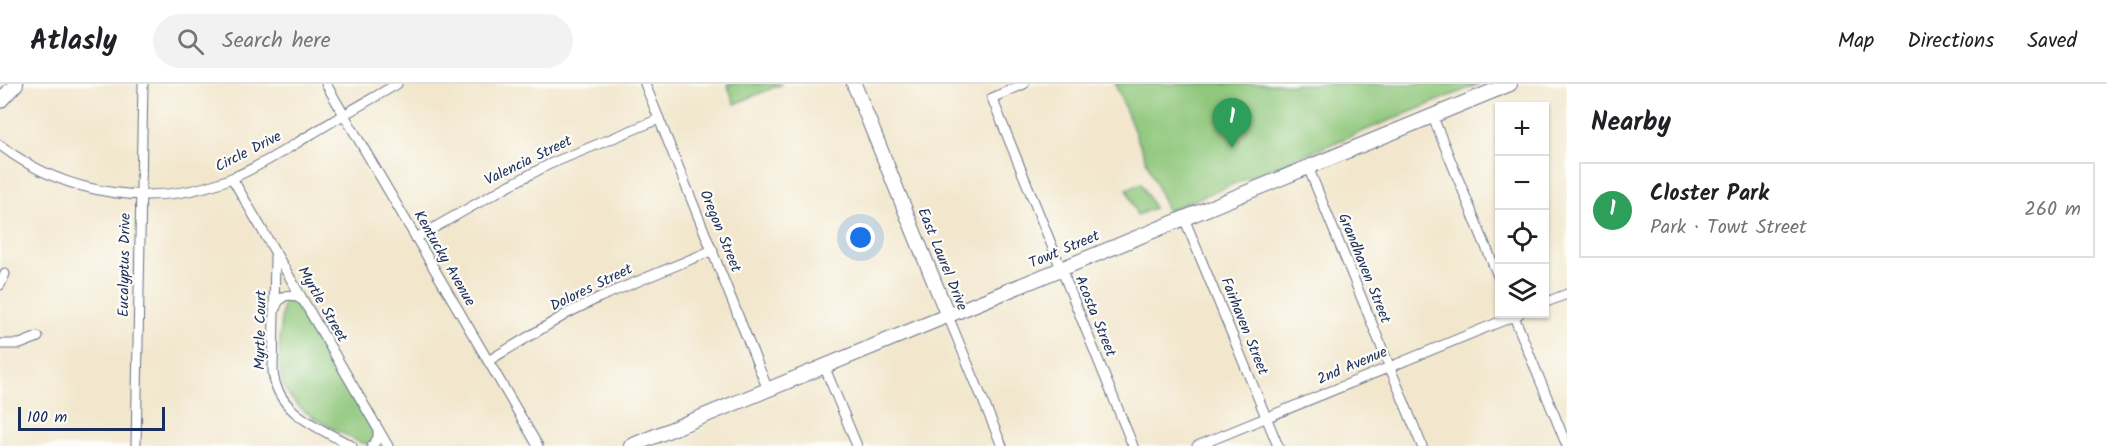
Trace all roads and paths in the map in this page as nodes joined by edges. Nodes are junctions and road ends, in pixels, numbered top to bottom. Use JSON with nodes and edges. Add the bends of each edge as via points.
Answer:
{"nodes":[{"id":1,"x":16,"y":84,"type":"edge"},
{"id":2,"x":142,"y":84,"type":"edge"},
{"id":3,"x":327,"y":84,"type":"edge"},
{"id":4,"x":397,"y":84,"type":"edge"},
{"id":5,"x":645,"y":84,"type":"edge"},
{"id":6,"x":854,"y":84,"type":"edge"},
{"id":7,"x":1024,"y":84,"type":"edge"},
{"id":8,"x":1510,"y":84,"type":"edge"},
{"id":9,"x":0,"y":101,"type":"edge"},
{"id":10,"x":344,"y":114,"type":"junction"},
{"id":11,"x":1432,"y":115,"type":"junction"},
{"id":12,"x":659,"y":118,"type":"junction"},
{"id":13,"x":0,"y":145,"type":"edge"},
{"id":14,"x":1308,"y":167,"type":"junction"},
{"id":15,"x":232,"y":178,"type":"junction"},
{"id":16,"x":141,"y":194,"type":"junction"},
{"id":17,"x":1184,"y":218,"type":"junction"},
{"id":18,"x":416,"y":238,"type":"junction"},
{"id":19,"x":272,"y":248,"type":"junction"},
{"id":20,"x":713,"y":250,"type":"junction"},
{"id":21,"x":1060,"y":268,"type":"junction"},
{"id":22,"x":1495,"y":269,"type":"edge"},
{"id":23,"x":5,"y":274,"type":"dead end"},
{"id":24,"x":0,"y":285,"type":"edge"},
{"id":25,"x":1567,"y":294,"type":"edge"},
{"id":26,"x":1549,"y":301,"type":"edge"},
{"id":27,"x":306,"y":304,"type":"junction"},
{"id":28,"x":275,"y":310,"type":"junction"},
{"id":29,"x":948,"y":316,"type":"junction"},
{"id":30,"x":1505,"y":318,"type":"edge"},
{"id":31,"x":1517,"y":318,"type":"edge"},
{"id":32,"x":38,"y":337,"type":"dead end"},
{"id":33,"x":0,"y":344,"type":"edge"},
{"id":34,"x":488,"y":361,"type":"junction"},
{"id":35,"x":1389,"y":366,"type":"junction"},
{"id":36,"x":825,"y":368,"type":"junction"},
{"id":37,"x":768,"y":390,"type":"junction"},
{"id":38,"x":1266,"y":417,"type":"junction"},
{"id":39,"x":378,"y":428,"type":"junction"},
{"id":40,"x":136,"y":446,"type":"edge"},
{"id":41,"x":352,"y":446,"type":"edge"},
{"id":42,"x":372,"y":446,"type":"edge"},
{"id":43,"x":388,"y":446,"type":"edge"},
{"id":44,"x":538,"y":446,"type":"edge"},
{"id":45,"x":631,"y":446,"type":"edge"},
{"id":46,"x":857,"y":446,"type":"edge"},
{"id":47,"x":1002,"y":446,"type":"edge"},
{"id":48,"x":1133,"y":446,"type":"edge"},
{"id":49,"x":1197,"y":446,"type":"edge"},
{"id":50,"x":1278,"y":446,"type":"edge"},
{"id":51,"x":1422,"y":446,"type":"edge"},
{"id":52,"x":1567,"y":446,"type":"edge"}],
"edges":[{"from":1,"to":9,"type":"street"},
{"from":2,"to":16,"type":"street","name":"Eucalyptus Drive"},
{"from":3,"to":10,"type":"street","name":"Kentucky Avenue"},
{"from":4,"to":10,"type":"street","name":"Circle Drive"},
{"from":5,"to":12,"type":"street","name":"Oregon Street"},
{"from":6,"to":29,"type":"street","name":"East Laurel Drive"},
{"from":7,"to":21,"type":"street","name":"Acosta Street","via":[[992,98]]},
{"from":8,"to":11,"type":"street","name":"Towt Street"},
{"from":10,"to":15,"type":"street","name":"Circle Drive"},
{"from":10,"to":18,"type":"street","name":"Kentucky Avenue"},
{"from":11,"to":14,"type":"street","name":"Towt Street"},
{"from":11,"to":22,"type":"street"},
{"from":12,"to":18,"type":"street","name":"Valencia Street","via":[[550,164]]},
{"from":12,"to":20,"type":"street","name":"Oregon Street"},
{"from":13,"to":16,"type":"street","name":"Circle Drive","via":[[35,168],[68,183],[104,192]]},
{"from":14,"to":17,"type":"street","name":"Towt Street"},
{"from":14,"to":35,"type":"street","name":"Grandhaven Street"},
{"from":15,"to":16,"type":"street","name":"Circle Drive","via":[[188,191]]},
{"from":15,"to":19,"type":"street","name":"Myrtle Street"},
{"from":16,"to":40,"type":"street","name":"Eucalyptus Drive"},
{"from":17,"to":21,"type":"street","name":"Towt Street"},
{"from":17,"to":38,"type":"street","name":"Fairhaven Street"},
{"from":18,"to":34,"type":"street","name":"Kentucky Avenue"},
{"from":19,"to":27,"type":"street","name":"Myrtle Street"},
{"from":19,"to":28,"type":"street","name":"Myrtle Court"},
{"from":20,"to":34,"type":"street","name":"Dolores Street","via":[[600,297]]},
{"from":20,"to":37,"type":"street","name":"Oregon Street"},
{"from":21,"to":29,"type":"street","name":"Towt Street"},
{"from":21,"to":48,"type":"street","name":"Acosta Street"},
{"from":23,"to":24,"type":"street"},
{"from":25,"to":26,"type":"street"},
{"from":27,"to":28,"type":"street","via":[[287,295],[279,300]]},
{"from":27,"to":39,"type":"street","name":"Myrtle Street"},
{"from":28,"to":41,"type":"street","name":"Myrtle Court","via":[[276,389],[295,413]]},
{"from":29,"to":36,"type":"street","name":"Towt Street"},
{"from":29,"to":47,"type":"street","name":"East Laurel Drive"},
{"from":30,"to":35,"type":"street","name":"2nd Avenue"},
{"from":31,"to":52,"type":"street"},
{"from":32,"to":33,"type":"street","via":[[20,344]]},
{"from":34,"to":44,"type":"street","name":"Kentucky Avenue"},
{"from":35,"to":38,"type":"street","name":"2nd Avenue"},
{"from":35,"to":51,"type":"street","name":"Grandhaven Street"},
{"from":36,"to":37,"type":"street","name":"Towt Street"},
{"from":36,"to":46,"type":"street"},
{"from":37,"to":45,"type":"street","name":"Towt Street"},
{"from":38,"to":49,"type":"street","name":"2nd Avenue"},
{"from":38,"to":50,"type":"street","name":"Fairhaven Street"},
{"from":39,"to":42,"type":"street","via":[[378,438]]},
{"from":39,"to":43,"type":"street","name":"Myrtle Street"}]}
